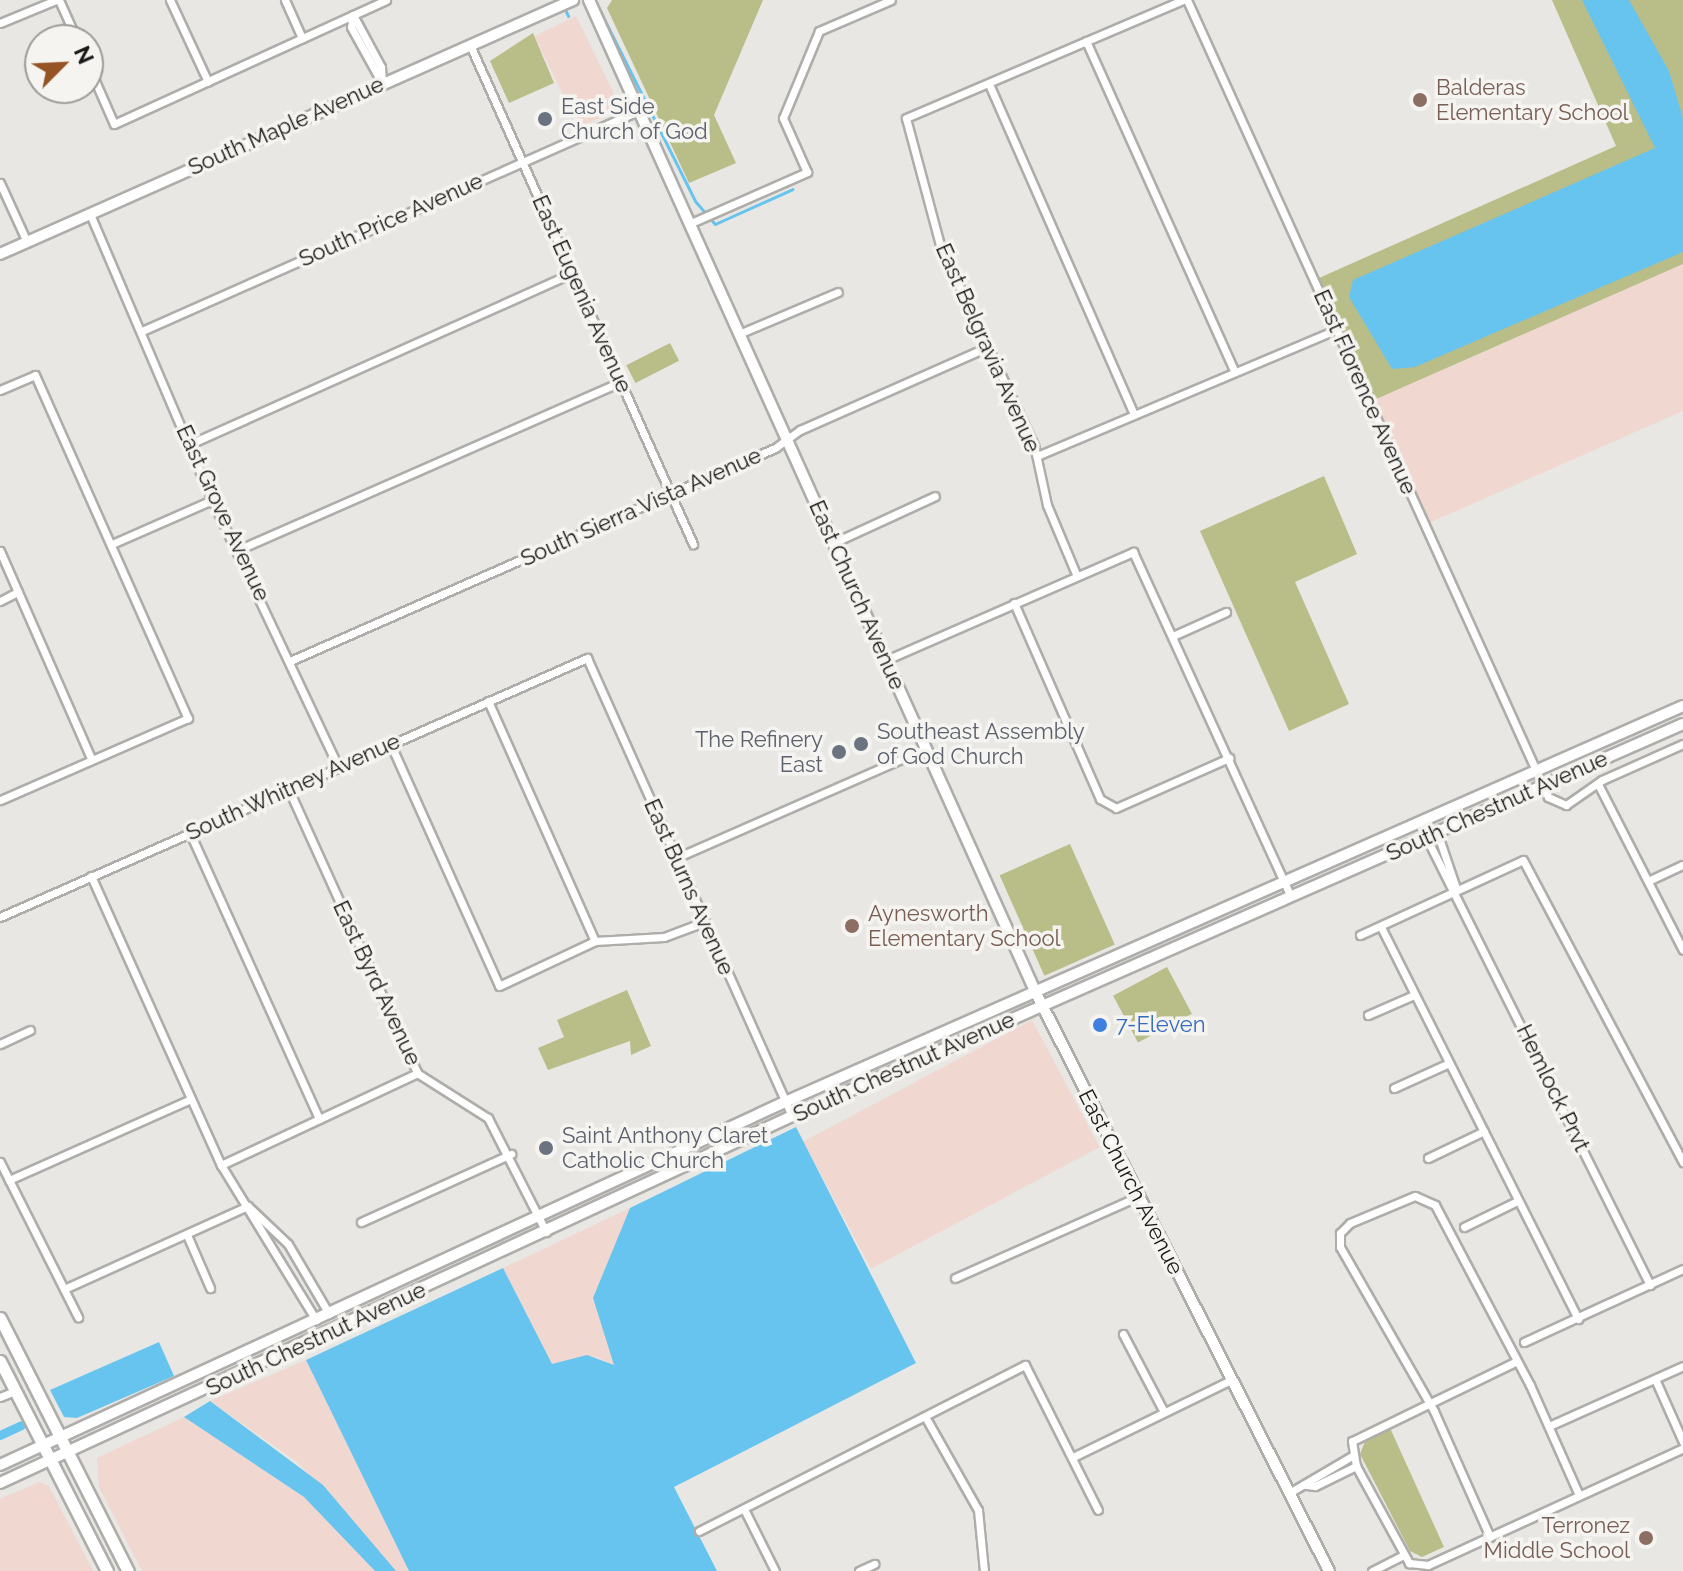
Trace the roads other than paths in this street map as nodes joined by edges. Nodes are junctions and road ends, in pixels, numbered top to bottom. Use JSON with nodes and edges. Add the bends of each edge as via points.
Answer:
{"nodes":[{"id":1,"x":58,"y":0,"type":"edge"},
{"id":2,"x":170,"y":0,"type":"edge"},
{"id":3,"x":285,"y":0,"type":"edge"},
{"id":4,"x":386,"y":0,"type":"edge"},
{"id":5,"x":573,"y":0,"type":"edge"},
{"id":6,"x":589,"y":0,"type":"edge"},
{"id":7,"x":891,"y":0,"type":"edge"},
{"id":8,"x":1184,"y":0,"type":"edge"},
{"id":9,"x":353,"y":15,"type":"junction"},
{"id":10,"x":0,"y":23,"type":"edge"},
{"id":11,"x":69,"y":24,"type":"edge"},
{"id":12,"x":302,"y":38,"type":"junction"},
{"id":13,"x":1086,"y":41,"type":"junction"},
{"id":14,"x":470,"y":45,"type":"junction"},
{"id":15,"x":208,"y":82,"type":"junction"},
{"id":16,"x":382,"y":83,"type":"junction"},
{"id":17,"x":989,"y":84,"type":"junction"},
{"id":18,"x":104,"y":101,"type":"edge"},
{"id":19,"x":640,"y":110,"type":"junction"},
{"id":20,"x":522,"y":162,"type":"junction"},
{"id":21,"x":0,"y":183,"type":"edge"},
{"id":22,"x":90,"y":214,"type":"junction"},
{"id":23,"x":691,"y":223,"type":"junction"},
{"id":24,"x":27,"y":242,"type":"junction"},
{"id":25,"x":0,"y":254,"type":"edge"},
{"id":26,"x":572,"y":273,"type":"junction"},
{"id":27,"x":838,"y":292,"type":"dead end"},
{"id":28,"x":1338,"y":329,"type":"junction"},
{"id":29,"x":142,"y":331,"type":"junction"},
{"id":30,"x":741,"y":333,"type":"junction"},
{"id":31,"x":987,"y":347,"type":"junction"},
{"id":32,"x":1234,"y":370,"type":"junction"},
{"id":33,"x":621,"y":382,"type":"junction"},
{"id":34,"x":0,"y":390,"type":"edge"},
{"id":35,"x":1134,"y":415,"type":"junction"},
{"id":36,"x":787,"y":439,"type":"junction"},
{"id":37,"x":190,"y":444,"type":"junction"},
{"id":38,"x":1037,"y":456,"type":"junction"},
{"id":39,"x":670,"y":494,"type":"junction"},
{"id":40,"x":935,"y":496,"type":"dead end"},
{"id":41,"x":212,"y":500,"type":"junction"},
{"id":42,"x":833,"y":543,"type":"junction"},
{"id":43,"x":112,"y":544,"type":"junction"},
{"id":44,"x":693,"y":544,"type":"dead end"},
{"id":45,"x":240,"y":549,"type":"junction"},
{"id":46,"x":0,"y":551,"type":"edge"},
{"id":47,"x":1076,"y":574,"type":"junction"},
{"id":48,"x":18,"y":592,"type":"junction"},
{"id":49,"x":0,"y":601,"type":"edge"},
{"id":50,"x":1014,"y":603,"type":"junction"},
{"id":51,"x":1226,"y":612,"type":"dead end"},
{"id":52,"x":1175,"y":635,"type":"junction"},
{"id":53,"x":587,"y":658,"type":"joint"},
{"id":54,"x":886,"y":660,"type":"junction"},
{"id":55,"x":290,"y":661,"type":"junction"},
{"id":56,"x":488,"y":701,"type":"junction"},
{"id":57,"x":1683,"y":706,"type":"edge"},
{"id":58,"x":1683,"y":724,"type":"edge"},
{"id":59,"x":390,"y":743,"type":"junction"},
{"id":60,"x":1683,"y":744,"type":"edge"},
{"id":61,"x":926,"y":748,"type":"junction"},
{"id":62,"x":91,"y":758,"type":"junction"},
{"id":63,"x":1229,"y":758,"type":"junction"},
{"id":64,"x":338,"y":767,"type":"junction"},
{"id":65,"x":1534,"y":771,"type":"junction"},
{"id":66,"x":1598,"y":784,"type":"junction"},
{"id":67,"x":1540,"y":786,"type":"junction"},
{"id":68,"x":288,"y":788,"type":"junction"},
{"id":69,"x":0,"y":800,"type":"edge"},
{"id":70,"x":190,"y":833,"type":"junction"},
{"id":71,"x":1431,"y":834,"type":"junction"},
{"id":72,"x":676,"y":858,"type":"junction"},
{"id":73,"x":1683,"y":865,"type":"edge"},
{"id":74,"x":91,"y":876,"type":"junction"},
{"id":75,"x":1284,"y":881,"type":"junction"},
{"id":76,"x":1648,"y":881,"type":"junction"},
{"id":77,"x":1456,"y":890,"type":"junction"},
{"id":78,"x":1291,"y":897,"type":"junction"},
{"id":79,"x":0,"y":917,"type":"edge"},
{"id":80,"x":704,"y":922,"type":"junction"},
{"id":81,"x":1381,"y":927,"type":"junction"},
{"id":82,"x":1360,"y":935,"type":"dead end"},
{"id":83,"x":595,"y":941,"type":"junction"},
{"id":84,"x":1683,"y":950,"type":"edge"},
{"id":85,"x":1035,"y":991,"type":"junction"},
{"id":86,"x":1414,"y":995,"type":"junction"},
{"id":87,"x":1043,"y":1005,"type":"junction"},
{"id":88,"x":1368,"y":1015,"type":"dead end"},
{"id":89,"x":30,"y":1030,"type":"dead end"},
{"id":90,"x":0,"y":1044,"type":"edge"},
{"id":91,"x":1449,"y":1063,"type":"junction"},
{"id":92,"x":417,"y":1073,"type":"junction"},
{"id":93,"x":1394,"y":1088,"type":"dead end"},
{"id":94,"x":191,"y":1099,"type":"junction"},
{"id":95,"x":785,"y":1102,"type":"junction"},
{"id":96,"x":792,"y":1116,"type":"junction"},
{"id":97,"x":319,"y":1119,"type":"junction"},
{"id":98,"x":1484,"y":1131,"type":"junction"},
{"id":99,"x":511,"y":1154,"type":"junction"},
{"id":100,"x":1428,"y":1158,"type":"dead end"},
{"id":101,"x":0,"y":1162,"type":"edge"},
{"id":102,"x":1683,"y":1162,"type":"edge"},
{"id":103,"x":221,"y":1165,"type":"junction"},
{"id":104,"x":9,"y":1180,"type":"junction"},
{"id":105,"x":1137,"y":1197,"type":"junction"},
{"id":106,"x":1517,"y":1201,"type":"junction"},
{"id":107,"x":248,"y":1206,"type":"junction"},
{"id":108,"x":539,"y":1216,"type":"junction"},
{"id":109,"x":361,"y":1222,"type":"dead end"},
{"id":110,"x":1464,"y":1227,"type":"dead end"},
{"id":111,"x":546,"y":1232,"type":"junction"},
{"id":112,"x":187,"y":1235,"type":"junction"},
{"id":113,"x":1683,"y":1269,"type":"edge"},
{"id":114,"x":955,"y":1278,"type":"dead end"},
{"id":115,"x":1650,"y":1285,"type":"junction"},
{"id":116,"x":210,"y":1288,"type":"dead end"},
{"id":117,"x":64,"y":1289,"type":"junction"},
{"id":118,"x":329,"y":1314,"type":"junction"},
{"id":119,"x":78,"y":1317,"type":"dead end"},
{"id":120,"x":0,"y":1318,"type":"edge"},
{"id":121,"x":1578,"y":1319,"type":"junction"},
{"id":122,"x":316,"y":1320,"type":"junction"},
{"id":123,"x":1123,"y":1334,"type":"dead end"},
{"id":124,"x":1524,"y":1342,"type":"dead end"},
{"id":125,"x":0,"y":1361,"type":"edge"},
{"id":126,"x":1515,"y":1362,"type":"junction"},
{"id":127,"x":1683,"y":1366,"type":"edge"},
{"id":128,"x":1655,"y":1379,"type":"junction"},
{"id":129,"x":1231,"y":1380,"type":"junction"},
{"id":130,"x":15,"y":1391,"type":"junction"},
{"id":131,"x":0,"y":1397,"type":"edge"},
{"id":132,"x":1428,"y":1402,"type":"junction"},
{"id":133,"x":1164,"y":1412,"type":"junction"},
{"id":134,"x":927,"y":1420,"type":"junction"},
{"id":135,"x":1549,"y":1426,"type":"junction"},
{"id":136,"x":61,"y":1438,"type":"junction"},
{"id":137,"x":1683,"y":1442,"type":"edge"},
{"id":138,"x":43,"y":1446,"type":"junction"},
{"id":139,"x":1683,"y":1448,"type":"edge"},
{"id":140,"x":68,"y":1453,"type":"junction"},
{"id":141,"x":1352,"y":1456,"type":"junction"},
{"id":142,"x":1073,"y":1457,"type":"junction"},
{"id":143,"x":51,"y":1461,"type":"junction"},
{"id":144,"x":0,"y":1465,"type":"edge"},
{"id":145,"x":1356,"y":1466,"type":"junction"},
{"id":146,"x":0,"y":1483,"type":"edge"},
{"id":147,"x":1306,"y":1485,"type":"junction"},
{"id":148,"x":1289,"y":1493,"type":"junction"},
{"id":149,"x":1579,"y":1495,"type":"junction"},
{"id":150,"x":744,"y":1509,"type":"junction"},
{"id":151,"x":1098,"y":1510,"type":"dead end"},
{"id":152,"x":699,"y":1531,"type":"dead end"},
{"id":153,"x":1490,"y":1537,"type":"junction"},
{"id":154,"x":1402,"y":1556,"type":"junction"},
{"id":155,"x":874,"y":1564,"type":"dead end"},
{"id":156,"x":107,"y":1571,"type":"edge"},
{"id":157,"x":128,"y":1571,"type":"edge"},
{"id":158,"x":775,"y":1571,"type":"edge"},
{"id":159,"x":859,"y":1571,"type":"edge"},
{"id":160,"x":984,"y":1571,"type":"edge"},
{"id":161,"x":1329,"y":1571,"type":"edge"},
{"id":162,"x":1372,"y":1571,"type":"edge"}],
"edges":[{"from":1,"to":10,"type":"street"},
{"from":1,"to":11,"type":"street"},
{"from":2,"to":15,"type":"street"},
{"from":3,"to":12,"type":"street"},
{"from":4,"to":9,"type":"street"},
{"from":5,"to":14,"type":"main road","name":"South Maple Avenue"},
{"from":6,"to":19,"type":"main road","name":"East Church Avenue"},
{"from":7,"to":23,"type":"street","via":[[819,31],[783,118],[807,172]]},
{"from":8,"to":13,"type":"street"},
{"from":8,"to":28,"type":"street","name":"East Florence Avenue"},
{"from":9,"to":12,"type":"street"},
{"from":9,"to":16,"type":"street","via":[[351,27]]},
{"from":12,"to":15,"type":"street"},
{"from":13,"to":17,"type":"street"},
{"from":13,"to":32,"type":"street"},
{"from":14,"to":16,"type":"main road","name":"South Maple Avenue"},
{"from":14,"to":20,"type":"street","name":"East Eugenia Avenue"},
{"from":15,"to":18,"type":"street","via":[[114,124]]},
{"from":16,"to":22,"type":"main road","name":"South Maple Avenue"},
{"from":17,"to":31,"type":"street","name":"East Belgravia Avenue","via":[[906,118],[940,245]]},
{"from":17,"to":35,"type":"street"},
{"from":19,"to":20,"type":"street","name":"South Price Avenue"},
{"from":19,"to":23,"type":"main road","name":"East Church Avenue"},
{"from":20,"to":26,"type":"street","name":"East Eugenia Avenue"},
{"from":20,"to":29,"type":"street","name":"South Price Avenue"},
{"from":21,"to":24,"type":"street"},
{"from":22,"to":24,"type":"main road","name":"South Maple Avenue"},
{"from":22,"to":29,"type":"street","name":"East Grove Avenue"},
{"from":23,"to":30,"type":"main road","name":"East Church Avenue"},
{"from":24,"to":25,"type":"main road","name":"South Maple Avenue"},
{"from":26,"to":33,"type":"street","name":"East Eugenia Avenue"},
{"from":26,"to":37,"type":"street"},
{"from":27,"to":30,"type":"street"},
{"from":28,"to":32,"type":"street"},
{"from":28,"to":65,"type":"street","name":"East Florence Avenue"},
{"from":29,"to":37,"type":"street","name":"East Grove Avenue"},
{"from":30,"to":36,"type":"main road","name":"East Church Avenue"},
{"from":31,"to":36,"type":"street","name":"South Sierra Vista Avenue"},
{"from":31,"to":38,"type":"street","name":"East Belgravia Avenue"},
{"from":32,"to":35,"type":"street"},
{"from":33,"to":39,"type":"street","name":"East Eugenia Avenue"},
{"from":33,"to":45,"type":"street"},
{"from":34,"to":43,"type":"street","via":[[35,375]]},
{"from":35,"to":38,"type":"street"},
{"from":36,"to":39,"type":"street","name":"South Sierra Vista Avenue"},
{"from":36,"to":42,"type":"main road","name":"East Church Avenue"},
{"from":37,"to":41,"type":"street","name":"East Grove Avenue"},
{"from":38,"to":47,"type":"street","name":"East Belgravia Avenue","via":[[1047,505]]},
{"from":39,"to":44,"type":"street","name":"East Eugenia Avenue"},
{"from":39,"to":55,"type":"street","name":"South Sierra Vista Avenue"},
{"from":40,"to":42,"type":"street"},
{"from":41,"to":43,"type":"street"},
{"from":41,"to":45,"type":"street","name":"East Grove Avenue"},
{"from":42,"to":54,"type":"main road","name":"East Church Avenue"},
{"from":43,"to":62,"type":"street","via":[[188,718]]},
{"from":45,"to":55,"type":"street","name":"East Grove Avenue"},
{"from":46,"to":48,"type":"street"},
{"from":47,"to":50,"type":"street"},
{"from":47,"to":52,"type":"street","via":[[1133,552]]},
{"from":48,"to":49,"type":"street"},
{"from":48,"to":62,"type":"street"},
{"from":50,"to":54,"type":"street"},
{"from":50,"to":63,"type":"street","via":[[1100,799],[1116,808]]},
{"from":51,"to":52,"type":"street"},
{"from":52,"to":63,"type":"street"},
{"from":53,"to":56,"type":"street","name":"South Whitney Avenue"},
{"from":53,"to":72,"type":"street","name":"East Burns Avenue"},
{"from":54,"to":61,"type":"main road","name":"East Church Avenue"},
{"from":55,"to":64,"type":"street","name":"East Grove Avenue"},
{"from":56,"to":59,"type":"street","name":"South Whitney Avenue"},
{"from":56,"to":83,"type":"street"},
{"from":57,"to":65,"type":"main road","name":"South Chestnut Avenue"},
{"from":58,"to":67,"type":"main road","name":"South Chestnut Avenue"},
{"from":59,"to":64,"type":"street","name":"South Whitney Avenue"},
{"from":59,"to":83,"type":"street","via":[[499,986]]},
{"from":60,"to":66,"type":"street"},
{"from":61,"to":72,"type":"street"},
{"from":61,"to":85,"type":"main road","name":"East Church Avenue"},
{"from":62,"to":69,"type":"street"},
{"from":63,"to":75,"type":"street"},
{"from":64,"to":68,"type":"street","name":"South Whitney Avenue"},
{"from":65,"to":67,"type":"street","name":"East Florence Avenue"},
{"from":65,"to":75,"type":"main road","name":"South Chestnut Avenue"},
{"from":66,"to":67,"type":"street","via":[[1557,806]]},
{"from":66,"to":76,"type":"street"},
{"from":67,"to":71,"type":"main road","name":"South Chestnut Avenue"},
{"from":68,"to":70,"type":"street","name":"South Whitney Avenue"},
{"from":68,"to":92,"type":"street","name":"East Byrd Avenue"},
{"from":70,"to":74,"type":"street","name":"South Whitney Avenue"},
{"from":70,"to":97,"type":"street"},
{"from":71,"to":77,"type":"street","name":"Hemlock Prvt"},
{"from":71,"to":78,"type":"main road","name":"South Chestnut Avenue"},
{"from":72,"to":80,"type":"street","name":"East Burns Avenue"},
{"from":73,"to":76,"type":"street"},
{"from":74,"to":79,"type":"street","name":"South Whitney Avenue"},
{"from":74,"to":94,"type":"street"},
{"from":75,"to":78,"type":"street"},
{"from":75,"to":85,"type":"main road","name":"South Chestnut Avenue"},
{"from":76,"to":84,"type":"street"},
{"from":77,"to":81,"type":"street"},
{"from":77,"to":102,"type":"street","via":[[1523,860]]},
{"from":77,"to":115,"type":"street","name":"Hemlock Prvt"},
{"from":78,"to":87,"type":"main road","name":"South Chestnut Avenue"},
{"from":80,"to":83,"type":"street","via":[[664,937]]},
{"from":80,"to":95,"type":"street","name":"East Burns Avenue"},
{"from":81,"to":82,"type":"street"},
{"from":81,"to":86,"type":"street"},
{"from":85,"to":87,"type":"main road","name":"East Church Avenue"},
{"from":85,"to":95,"type":"main road","name":"South Chestnut Avenue"},
{"from":86,"to":88,"type":"street"},
{"from":86,"to":91,"type":"street"},
{"from":87,"to":96,"type":"main road","name":"South Chestnut Avenue"},
{"from":87,"to":105,"type":"main road","name":"East Church Avenue"},
{"from":89,"to":90,"type":"street"},
{"from":91,"to":93,"type":"street"},
{"from":91,"to":98,"type":"street"},
{"from":92,"to":97,"type":"street"},
{"from":92,"to":99,"type":"street","name":"East Byrd Avenue","via":[[488,1118]]},
{"from":94,"to":103,"type":"street"},
{"from":94,"to":104,"type":"street"},
{"from":95,"to":96,"type":"street","name":"East Burns Avenue"},
{"from":95,"to":108,"type":"main road","name":"South Chestnut Avenue"},
{"from":96,"to":111,"type":"main road","name":"South Chestnut Avenue"},
{"from":97,"to":103,"type":"street"},
{"from":98,"to":100,"type":"street"},
{"from":98,"to":106,"type":"street"},
{"from":99,"to":108,"type":"street","name":"East Byrd Avenue"},
{"from":99,"to":109,"type":"street"},
{"from":101,"to":104,"type":"street"},
{"from":103,"to":107,"type":"street"},
{"from":104,"to":117,"type":"street"},
{"from":105,"to":114,"type":"street"},
{"from":105,"to":129,"type":"main road","name":"East Church Avenue"},
{"from":106,"to":110,"type":"street"},
{"from":106,"to":121,"type":"street"},
{"from":107,"to":112,"type":"street"},
{"from":107,"to":118,"type":"street","via":[[288,1244]]},
{"from":107,"to":122,"type":"street"},
{"from":108,"to":111,"type":"street","name":"East Byrd Avenue"},
{"from":108,"to":118,"type":"main road","name":"South Chestnut Avenue"},
{"from":111,"to":140,"type":"main road","name":"South Chestnut Avenue"},
{"from":112,"to":116,"type":"street"},
{"from":112,"to":117,"type":"street"},
{"from":113,"to":115,"type":"street"},
{"from":115,"to":121,"type":"street"},
{"from":117,"to":119,"type":"street"},
{"from":118,"to":122,"type":"main road","name":"South Chestnut Avenue"},
{"from":120,"to":136,"type":"main road"},
{"from":121,"to":124,"type":"street"},
{"from":122,"to":136,"type":"main road","name":"South Chestnut Avenue"},
{"from":123,"to":133,"type":"street"},
{"from":125,"to":130,"type":"main road"},
{"from":126,"to":132,"type":"street"},
{"from":126,"to":132,"type":"street","via":[[1435,1205],[1422,1196],[1350,1223],[1340,1233],[1340,1247]]},
{"from":126,"to":135,"type":"street"},
{"from":127,"to":128,"type":"street"},
{"from":128,"to":135,"type":"street"},
{"from":128,"to":137,"type":"street"},
{"from":129,"to":133,"type":"street"},
{"from":129,"to":148,"type":"main road","name":"East Church Avenue"},
{"from":130,"to":131,"type":"street"},
{"from":130,"to":138,"type":"main road"},
{"from":132,"to":141,"type":"street","via":[[1355,1436]]},
{"from":132,"to":153,"type":"street"},
{"from":133,"to":142,"type":"street"},
{"from":134,"to":142,"type":"street","via":[[1025,1365]]},
{"from":134,"to":150,"type":"street"},
{"from":134,"to":160,"type":"street","via":[[978,1510]]},
{"from":135,"to":149,"type":"street"},
{"from":136,"to":138,"type":"main road","name":"South Chestnut Avenue"},
{"from":136,"to":140,"type":"main road"},
{"from":138,"to":143,"type":"main road"},
{"from":138,"to":144,"type":"main road","name":"South Chestnut Avenue"},
{"from":139,"to":149,"type":"street"},
{"from":140,"to":143,"type":"main road","name":"South Chestnut Avenue"},
{"from":140,"to":157,"type":"main road"},
{"from":141,"to":145,"type":"street"},
{"from":141,"to":147,"type":"street"},
{"from":142,"to":151,"type":"street"},
{"from":143,"to":146,"type":"main road","name":"South Chestnut Avenue"},
{"from":143,"to":156,"type":"main road"},
{"from":145,"to":147,"type":"street","via":[[1315,1486]]},
{"from":145,"to":154,"type":"street"},
{"from":147,"to":148,"type":"street"},
{"from":148,"to":161,"type":"main road","name":"East Church Avenue"},
{"from":149,"to":153,"type":"street"},
{"from":150,"to":152,"type":"street"},
{"from":150,"to":158,"type":"street"},
{"from":153,"to":154,"type":"street","via":[[1422,1566]]},
{"from":154,"to":162,"type":"street"},
{"from":155,"to":159,"type":"street"}]}
